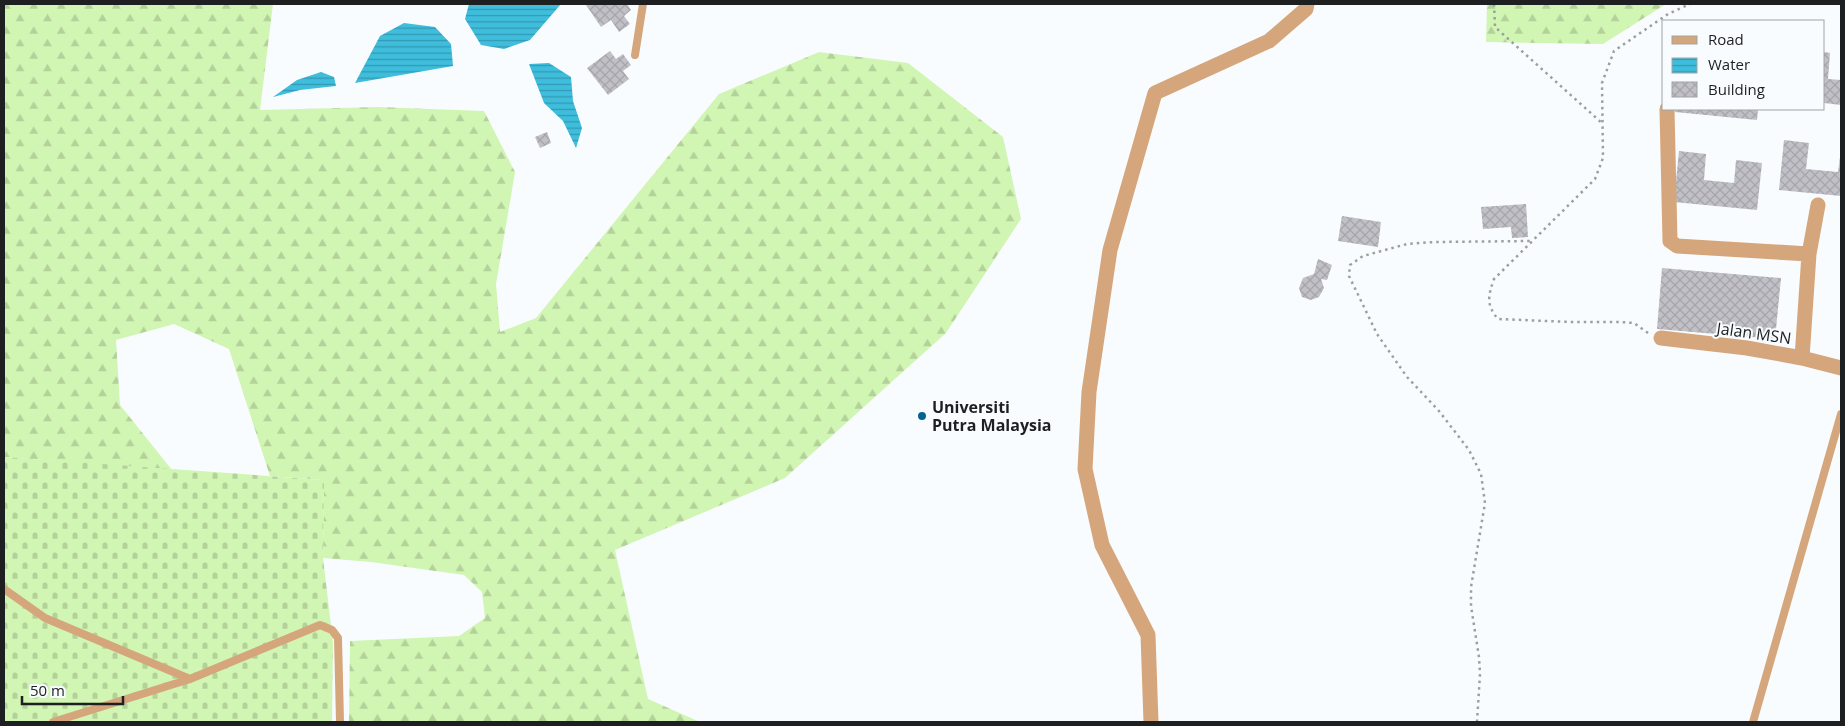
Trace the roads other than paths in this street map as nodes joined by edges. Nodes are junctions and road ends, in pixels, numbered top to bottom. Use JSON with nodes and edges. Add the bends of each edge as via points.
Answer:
{"nodes":[{"id":1,"x":643,"y":4,"type":"edge"},
{"id":2,"x":1307,"y":4,"type":"edge"},
{"id":3,"x":636,"y":55,"type":"dead end"},
{"id":4,"x":1667,"y":110,"type":"edge"},
{"id":5,"x":1818,"y":206,"type":"dead end"},
{"id":6,"x":1809,"y":254,"type":"junction"},
{"id":7,"x":1661,"y":338,"type":"road end"},
{"id":8,"x":1802,"y":358,"type":"junction"},
{"id":9,"x":1841,"y":368,"type":"edge"},
{"id":10,"x":1841,"y":414,"type":"edge"},
{"id":11,"x":4,"y":589,"type":"edge"},
{"id":12,"x":190,"y":678,"type":"junction"},
{"id":13,"x":53,"y":722,"type":"edge"},
{"id":14,"x":340,"y":722,"type":"edge"},
{"id":15,"x":1151,"y":722,"type":"edge"},
{"id":16,"x":1753,"y":722,"type":"edge"}],
"edges":[{"from":1,"to":3,"type":"lane"},
{"from":2,"to":15,"type":"street","via":[[1306,9],[1269,41],[1155,93],[1110,250],[1089,392],[1085,469],[1102,545],[1148,635]]},
{"from":4,"to":6,"type":"street","via":[[1670,241],[1677,246]]},
{"from":5,"to":6,"type":"street"},
{"from":6,"to":8,"type":"street"},
{"from":7,"to":8,"type":"street","name":"Jalan MSN"},
{"from":8,"to":9,"type":"street","name":"Jalan MSN"},
{"from":10,"to":16,"type":"lane"},
{"from":11,"to":12,"type":"lane","via":[[45,618]]},
{"from":12,"to":13,"type":"lane"},
{"from":12,"to":14,"type":"lane","via":[[320,625],[332,630],[338,638]]}]}
